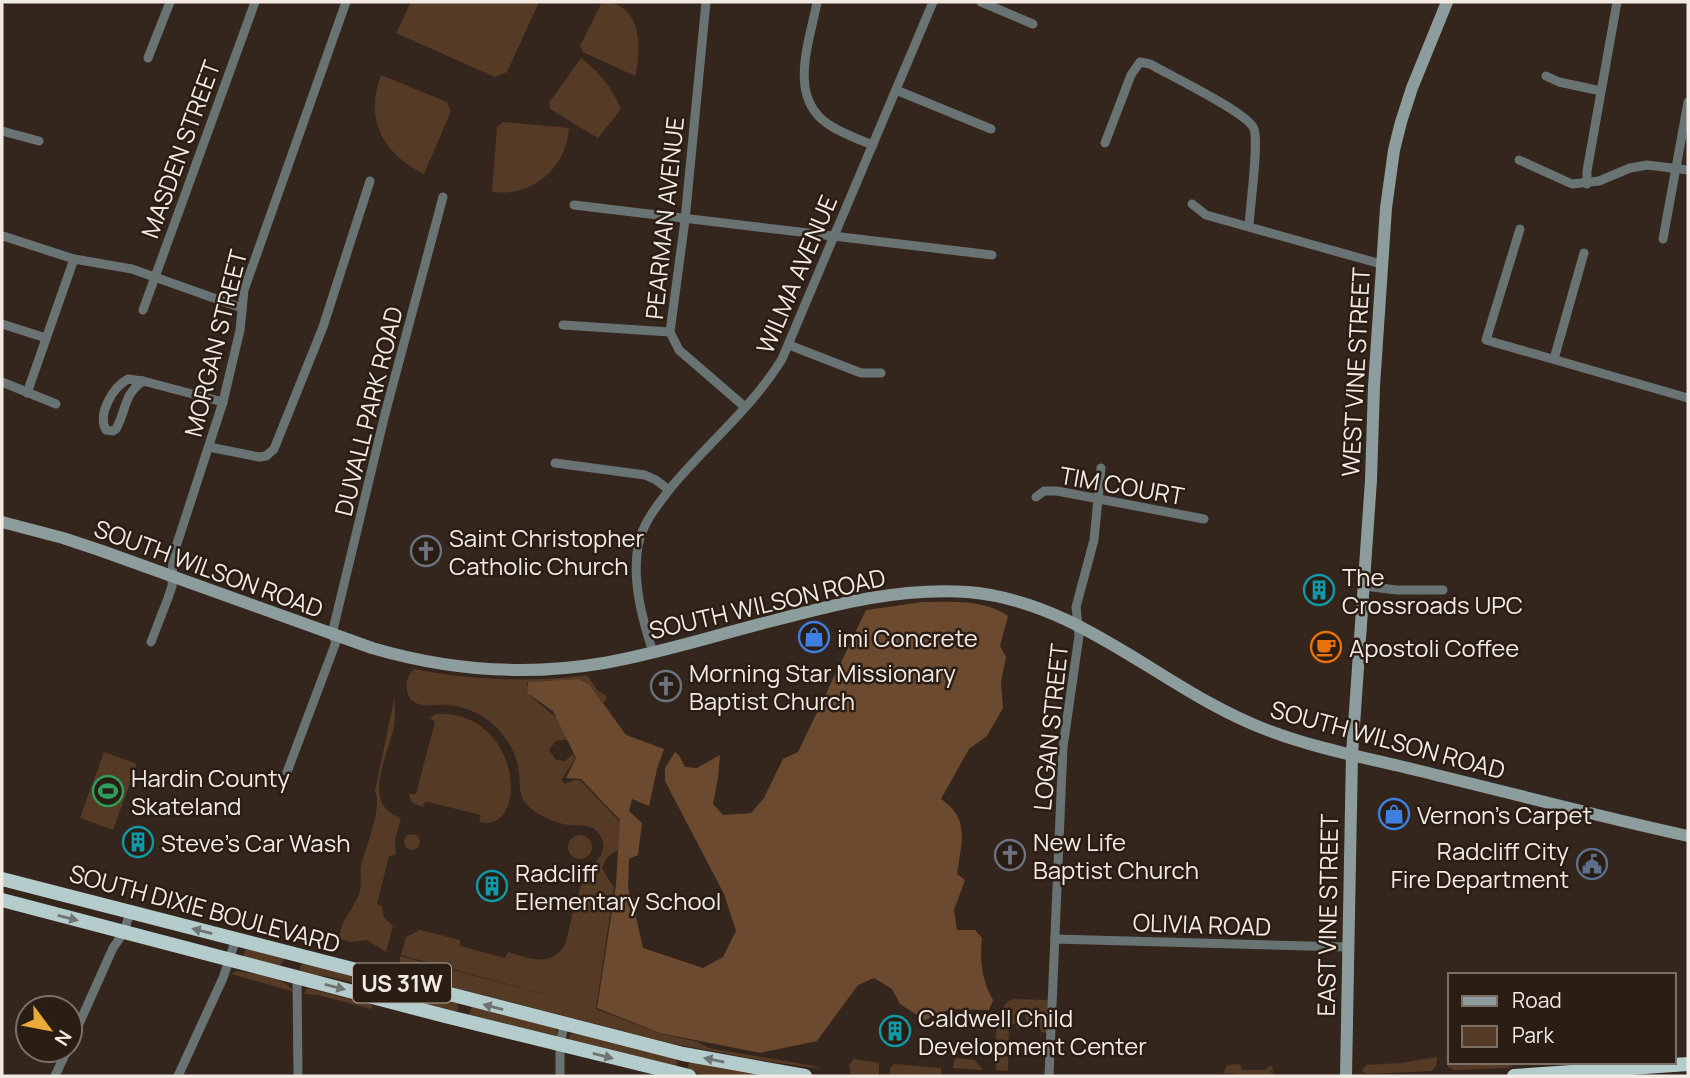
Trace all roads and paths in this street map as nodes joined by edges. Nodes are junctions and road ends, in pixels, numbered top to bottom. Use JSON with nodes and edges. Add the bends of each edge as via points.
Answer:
{"nodes":[{"id":1,"x":170,"y":2,"type":"edge"},
{"id":2,"x":256,"y":2,"type":"edge"},
{"id":3,"x":346,"y":2,"type":"edge"},
{"id":4,"x":706,"y":2,"type":"edge"},
{"id":5,"x":817,"y":2,"type":"edge"},
{"id":6,"x":933,"y":2,"type":"edge"},
{"id":7,"x":981,"y":2,"type":"edge"},
{"id":8,"x":1447,"y":2,"type":"edge"},
{"id":9,"x":1617,"y":2,"type":"edge"},
{"id":10,"x":1033,"y":24,"type":"dead end"},
{"id":11,"x":148,"y":58,"type":"dead end"},
{"id":12,"x":1546,"y":76,"type":"dead end"},
{"id":13,"x":896,"y":90,"type":"junction"},
{"id":14,"x":1601,"y":91,"type":"junction"},
{"id":15,"x":1688,"y":102,"type":"edge"},
{"id":16,"x":991,"y":129,"type":"dead end"},
{"id":17,"x":2,"y":131,"type":"edge"},
{"id":18,"x":39,"y":141,"type":"dead end"},
{"id":19,"x":1105,"y":143,"type":"dead end"},
{"id":20,"x":873,"y":145,"type":"junction"},
{"id":21,"x":1518,"y":160,"type":"dead end"},
{"id":22,"x":1676,"y":169,"type":"junction"},
{"id":23,"x":1688,"y":170,"type":"edge"},
{"id":24,"x":370,"y":180,"type":"dead end"},
{"id":25,"x":1587,"y":184,"type":"junction"},
{"id":26,"x":443,"y":197,"type":"dead end"},
{"id":27,"x":1192,"y":204,"type":"dead end"},
{"id":28,"x":574,"y":205,"type":"dead end"},
{"id":29,"x":685,"y":220,"type":"junction"},
{"id":30,"x":1249,"y":226,"type":"junction"},
{"id":31,"x":1520,"y":229,"type":"dead end"},
{"id":32,"x":3,"y":236,"type":"edge"},
{"id":33,"x":834,"y":237,"type":"junction"},
{"id":34,"x":1663,"y":239,"type":"dead end"},
{"id":35,"x":1584,"y":253,"type":"dead end"},
{"id":36,"x":992,"y":255,"type":"dead end"},
{"id":37,"x":74,"y":259,"type":"junction"},
{"id":38,"x":1381,"y":264,"type":"junction"},
{"id":39,"x":154,"y":277,"type":"junction"},
{"id":40,"x":242,"y":308,"type":"junction"},
{"id":41,"x":143,"y":310,"type":"dead end"},
{"id":42,"x":2,"y":324,"type":"edge"},
{"id":43,"x":563,"y":325,"type":"dead end"},
{"id":44,"x":670,"y":332,"type":"junction"},
{"id":45,"x":46,"y":338,"type":"junction"},
{"id":46,"x":789,"y":345,"type":"junction"},
{"id":47,"x":1553,"y":359,"type":"junction"},
{"id":48,"x":881,"y":373,"type":"dead end"},
{"id":49,"x":143,"y":381,"type":"junction"},
{"id":50,"x":2,"y":382,"type":"edge"},
{"id":51,"x":27,"y":393,"type":"junction"},
{"id":52,"x":1688,"y":398,"type":"edge"},
{"id":53,"x":223,"y":402,"type":"junction"},
{"id":54,"x":56,"y":404,"type":"dead end"},
{"id":55,"x":744,"y":407,"type":"junction"},
{"id":56,"x":209,"y":447,"type":"junction"},
{"id":57,"x":555,"y":463,"type":"dead end"},
{"id":58,"x":1101,"y":468,"type":"dead end"},
{"id":59,"x":669,"y":491,"type":"junction"},
{"id":60,"x":1036,"y":497,"type":"dead end"},
{"id":61,"x":1098,"y":498,"type":"junction"},
{"id":62,"x":1203,"y":519,"type":"dead end"},
{"id":63,"x":2,"y":522,"type":"edge"},
{"id":64,"x":171,"y":576,"type":"junction"},
{"id":65,"x":1364,"y":586,"type":"junction"},
{"id":66,"x":1443,"y":590,"type":"dead end"},
{"id":67,"x":1078,"y":624,"type":"junction"},
{"id":68,"x":332,"y":634,"type":"junction"},
{"id":69,"x":152,"y":642,"type":"dead end"},
{"id":70,"x":653,"y":652,"type":"junction"},
{"id":71,"x":1352,"y":754,"type":"junction"},
{"id":72,"x":287,"y":772,"type":"dead end"},
{"id":73,"x":1688,"y":836,"type":"edge"},
{"id":74,"x":2,"y":879,"type":"edge"},
{"id":75,"x":2,"y":900,"type":"edge"},
{"id":76,"x":130,"y":912,"type":"junction"},
{"id":77,"x":124,"y":932,"type":"junction"},
{"id":78,"x":236,"y":939,"type":"junction"},
{"id":79,"x":1055,"y":939,"type":"junction"},
{"id":80,"x":1347,"y":947,"type":"junction"},
{"id":81,"x":296,"y":954,"type":"junction"},
{"id":82,"x":230,"y":960,"type":"junction"},
{"id":83,"x":293,"y":976,"type":"junction"},
{"id":84,"x":84,"y":1013,"type":"edge"},
{"id":85,"x":564,"y":1025,"type":"junction"},
{"id":86,"x":560,"y":1045,"type":"junction"},
{"id":87,"x":1688,"y":1064,"type":"edge"},
{"id":88,"x":296,"y":1074,"type":"edge"},
{"id":89,"x":178,"y":1076,"type":"edge"},
{"id":90,"x":560,"y":1076,"type":"edge"},
{"id":91,"x":689,"y":1076,"type":"edge"},
{"id":92,"x":805,"y":1076,"type":"edge"},
{"id":93,"x":1049,"y":1076,"type":"edge"},
{"id":94,"x":1346,"y":1076,"type":"edge"},
{"id":95,"x":1514,"y":1076,"type":"edge"}],
"edges":[{"from":1,"to":11,"type":"street"},
{"from":2,"to":39,"type":"street","name":"MASDEN STREET"},
{"from":3,"to":40,"type":"street","name":"MORGAN STREET","via":[[244,290]]},
{"from":4,"to":29,"type":"street","name":"PEARMAN AVENUE"},
{"from":5,"to":20,"type":"street","via":[[803,75],[807,96],[813,110],[830,125]]},
{"from":6,"to":13,"type":"street","name":"WILMA AVENUE"},
{"from":7,"to":10,"type":"street"},
{"from":8,"to":38,"type":"main road","name":"WEST VINE STREET","via":[[1401,122],[1389,181]]},
{"from":9,"to":14,"type":"street"},
{"from":12,"to":14,"type":"street"},
{"from":13,"to":16,"type":"street"},
{"from":13,"to":20,"type":"street","name":"WILMA AVENUE"},
{"from":14,"to":25,"type":"street"},
{"from":15,"to":22,"type":"street"},
{"from":17,"to":18,"type":"street"},
{"from":19,"to":30,"type":"street","via":[[1140,62],[1237,112],[1250,122],[1256,137]]},
{"from":20,"to":33,"type":"street","name":"WILMA AVENUE"},
{"from":21,"to":25,"type":"street","via":[[1572,184]]},
{"from":22,"to":23,"type":"street"},
{"from":22,"to":25,"type":"street","via":[[1647,165]]},
{"from":22,"to":34,"type":"street"},
{"from":24,"to":56,"type":"street","via":[[323,327],[274,449],[259,457]]},
{"from":26,"to":68,"type":"street","name":"DUVALL PARK ROAD"},
{"from":27,"to":30,"type":"street","via":[[1206,215]]},
{"from":28,"to":29,"type":"street"},
{"from":29,"to":33,"type":"street"},
{"from":29,"to":44,"type":"street","name":"PEARMAN AVENUE"},
{"from":30,"to":38,"type":"street"},
{"from":31,"to":47,"type":"street","via":[[1486,340]]},
{"from":32,"to":37,"type":"street"},
{"from":33,"to":36,"type":"street"},
{"from":33,"to":46,"type":"street","name":"WILMA AVENUE"},
{"from":35,"to":47,"type":"street"},
{"from":37,"to":39,"type":"street"},
{"from":37,"to":45,"type":"street"},
{"from":38,"to":65,"type":"main road","name":"WEST VINE STREET"},
{"from":39,"to":40,"type":"street"},
{"from":39,"to":41,"type":"street","name":"MASDEN STREET"},
{"from":40,"to":53,"type":"street","name":"MORGAN STREET"},
{"from":42,"to":45,"type":"street"},
{"from":43,"to":44,"type":"street"},
{"from":44,"to":55,"type":"street","name":"PEARMAN AVENUE","via":[[679,350]]},
{"from":45,"to":51,"type":"street"},
{"from":46,"to":48,"type":"street","via":[[861,373]]},
{"from":46,"to":55,"type":"street","name":"WILMA AVENUE","via":[[769,379]]},
{"from":47,"to":52,"type":"street"},
{"from":49,"to":49,"type":"street","via":[[121,383],[103,416],[106,430],[116,429],[132,388]]},
{"from":49,"to":53,"type":"street"},
{"from":50,"to":51,"type":"street"},
{"from":51,"to":54,"type":"street"},
{"from":53,"to":56,"type":"street","name":"MORGAN STREET"},
{"from":55,"to":59,"type":"street","name":"WILMA AVENUE"},
{"from":56,"to":64,"type":"street","name":"MORGAN STREET","via":[[173,556]]},
{"from":57,"to":59,"type":"street","via":[[645,475]]},
{"from":58,"to":61,"type":"street","name":"LOGAN STREET"},
{"from":59,"to":70,"type":"street","name":"WILMA AVENUE","via":[[650,516],[638,547],[638,591]]},
{"from":60,"to":61,"type":"street","name":"TIM COURT","via":[[1050,490]]},
{"from":61,"to":62,"type":"street","name":"TIM COURT"},
{"from":61,"to":67,"type":"street","name":"LOGAN STREET","via":[[1094,540],[1076,607]]},
{"from":63,"to":64,"type":"main road","name":"SOUTH WILSON ROAD"},
{"from":64,"to":68,"type":"main road","name":"SOUTH WILSON ROAD"},
{"from":64,"to":69,"type":"street","name":"MORGAN STREET","via":[[172,586]]},
{"from":65,"to":66,"type":"street"},
{"from":65,"to":71,"type":"main road","name":"WEST VINE STREET"},
{"from":67,"to":70,"type":"main road","name":"SOUTH WILSON ROAD","via":[[990,595],[919,592],[847,603]]},
{"from":67,"to":71,"type":"main road","name":"SOUTH WILSON ROAD","via":[[1254,725]]},
{"from":67,"to":79,"type":"street","name":"LOGAN STREET","via":[[1063,747]]},
{"from":68,"to":70,"type":"main road","name":"SOUTH WILSON ROAD","via":[[411,659],[481,668],[582,666]]},
{"from":68,"to":72,"type":"street","name":"DUVALL PARK ROAD","via":[[336,642]]},
{"from":71,"to":73,"type":"main road","name":"SOUTH WILSON ROAD"},
{"from":71,"to":80,"type":"main road","name":"EAST VINE STREET"},
{"from":74,"to":76,"type":"highway","name":"SOUTH DIXIE BOULEVARD","number":"US 31W"},
{"from":75,"to":77,"type":"highway","name":"SOUTH DIXIE BOULEVARD","number":"US 31W","one_way":true},
{"from":76,"to":77,"type":"street"},
{"from":78,"to":76,"type":"highway","name":"SOUTH DIXIE BOULEVARD","number":"US 31W","one_way":true},
{"from":77,"to":82,"type":"highway","name":"SOUTH DIXIE BOULEVARD","number":"US 31W"},
{"from":77,"to":84,"type":"street"},
{"from":78,"to":81,"type":"highway","name":"SOUTH DIXIE BOULEVARD","number":"US 31W"},
{"from":78,"to":82,"type":"street"},
{"from":79,"to":80,"type":"street","name":"OLIVIA ROAD"},
{"from":79,"to":93,"type":"street","name":"LOGAN STREET"},
{"from":80,"to":94,"type":"main road","name":"EAST VINE STREET"},
{"from":81,"to":83,"type":"street"},
{"from":85,"to":81,"type":"highway","name":"SOUTH DIXIE BOULEVARD","number":"US 31W","one_way":true},
{"from":82,"to":83,"type":"highway","name":"SOUTH DIXIE BOULEVARD","number":"US 31W"},
{"from":82,"to":89,"type":"street"},
{"from":83,"to":86,"type":"highway","name":"SOUTH DIXIE BOULEVARD","number":"US 31W","one_way":true},
{"from":83,"to":88,"type":"street"},
{"from":85,"to":86,"type":"street"},
{"from":92,"to":85,"type":"highway","name":"SOUTH DIXIE BOULEVARD","number":"US 31W","one_way":true,"via":[[683,1054]]},
{"from":86,"to":90,"type":"street"},
{"from":86,"to":91,"type":"highway","name":"SOUTH DIXIE BOULEVARD","number":"US 31W","one_way":true},
{"from":87,"to":95,"type":"highway"}]}
